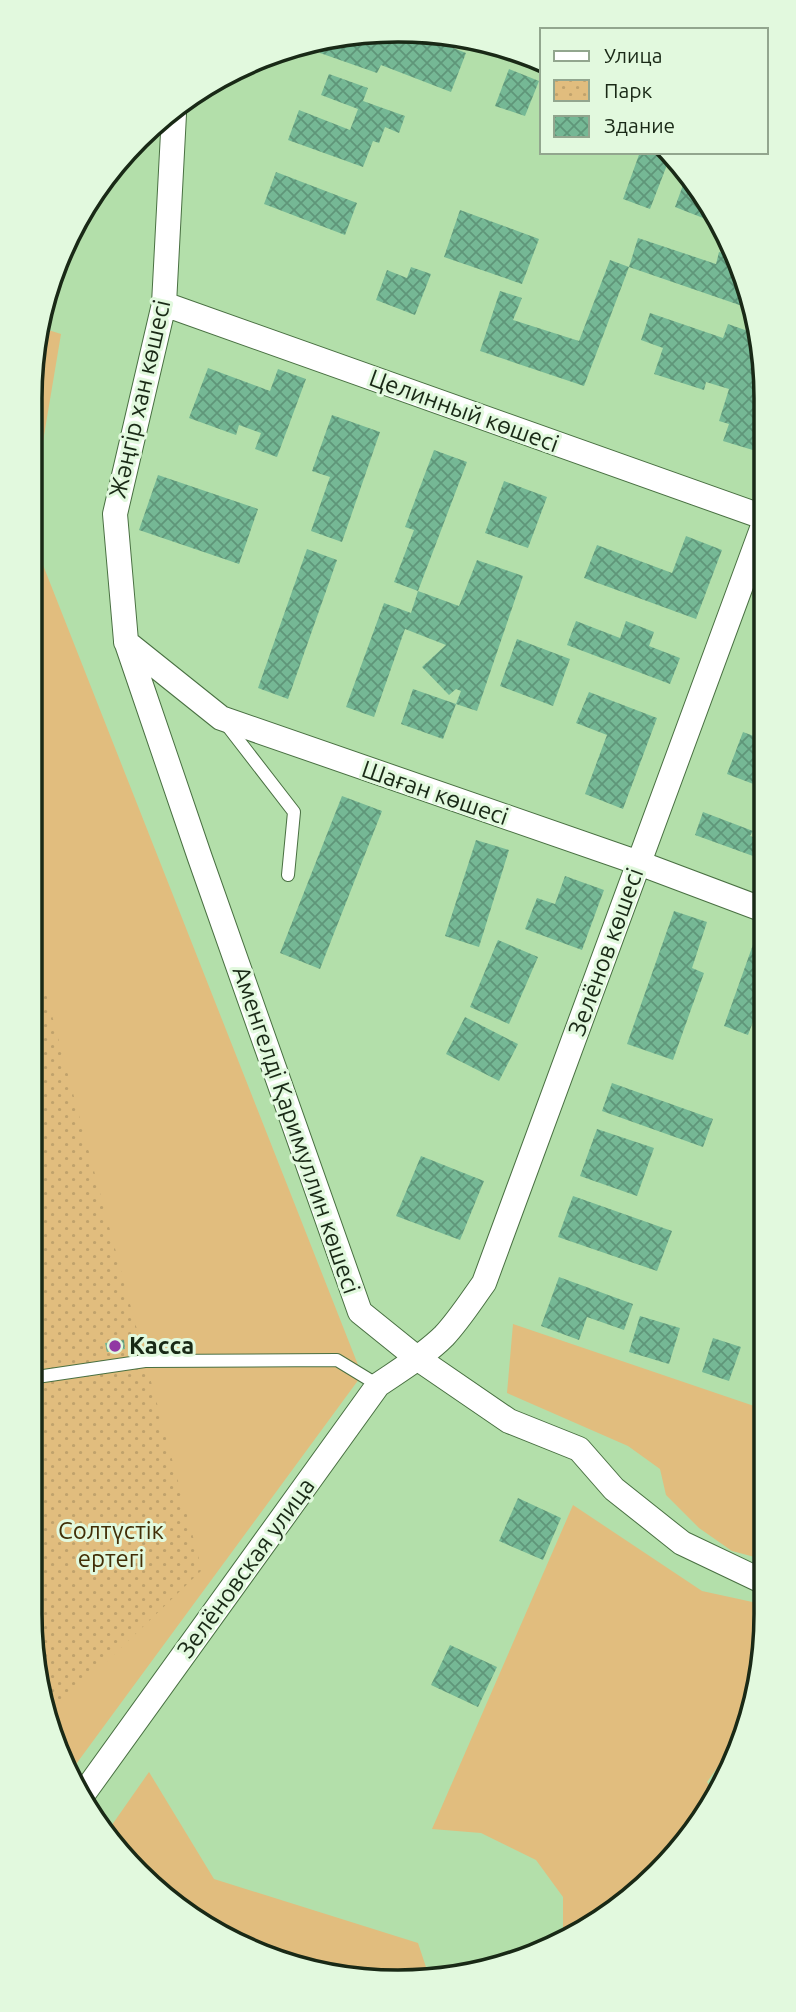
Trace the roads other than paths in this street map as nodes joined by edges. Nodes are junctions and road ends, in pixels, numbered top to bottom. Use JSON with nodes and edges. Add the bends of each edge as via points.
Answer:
{"nodes":[{"id":1,"x":174,"y":122,"type":"edge"},
{"id":2,"x":164,"y":304,"type":"junction"},
{"id":3,"x":754,"y":513,"type":"edge"},
{"id":4,"x":754,"y":553,"type":"edge"},
{"id":5,"x":126,"y":641,"type":"junction"},
{"id":6,"x":221,"y":718,"type":"junction"},
{"id":7,"x":639,"y":863,"type":"junction"},
{"id":8,"x":288,"y":875,"type":"dead end"},
{"id":9,"x":754,"y":906,"type":"edge"},
{"id":10,"x":417,"y":1358,"type":"junction"},
{"id":11,"x":42,"y":1376,"type":"edge"},
{"id":12,"x":378,"y":1385,"type":"junction"},
{"id":13,"x":754,"y":1577,"type":"edge"},
{"id":14,"x":88,"y":1787,"type":"edge"}],
"edges":[{"from":1,"to":2,"type":"street","name":"Жәңгір хан көшесі"},
{"from":2,"to":3,"type":"street","name":"Целинный көшесі"},
{"from":2,"to":5,"type":"street","name":"Жәңгір хан көшесі","via":[[115,514]]},
{"from":4,"to":7,"type":"street","name":"Зелёнов көшесі"},
{"from":5,"to":6,"type":"street","name":"Шаған көшесі"},
{"from":5,"to":10,"type":"street","name":"Аменгелді Қаримуллин көшесі","via":[[360,1312]]},
{"from":6,"to":7,"type":"street","name":"Шаған көшесі"},
{"from":6,"to":8,"type":"lane","via":[[293,812]]},
{"from":7,"to":9,"type":"street","name":"Шаған көшесі"},
{"from":7,"to":10,"type":"street","name":"Зелёнов көшесі","via":[[484,1283],[443,1336]]},
{"from":10,"to":12,"type":"street","name":"Зелёновская улица"},
{"from":10,"to":13,"type":"street","name":"Аменгелді Қаримуллин көшесі","via":[[509,1420],[579,1449],[614,1489],[682,1543]]},
{"from":11,"to":12,"type":"lane","via":[[145,1361],[337,1360]]},
{"from":12,"to":14,"type":"street","name":"Зелёновская улица"}]}
